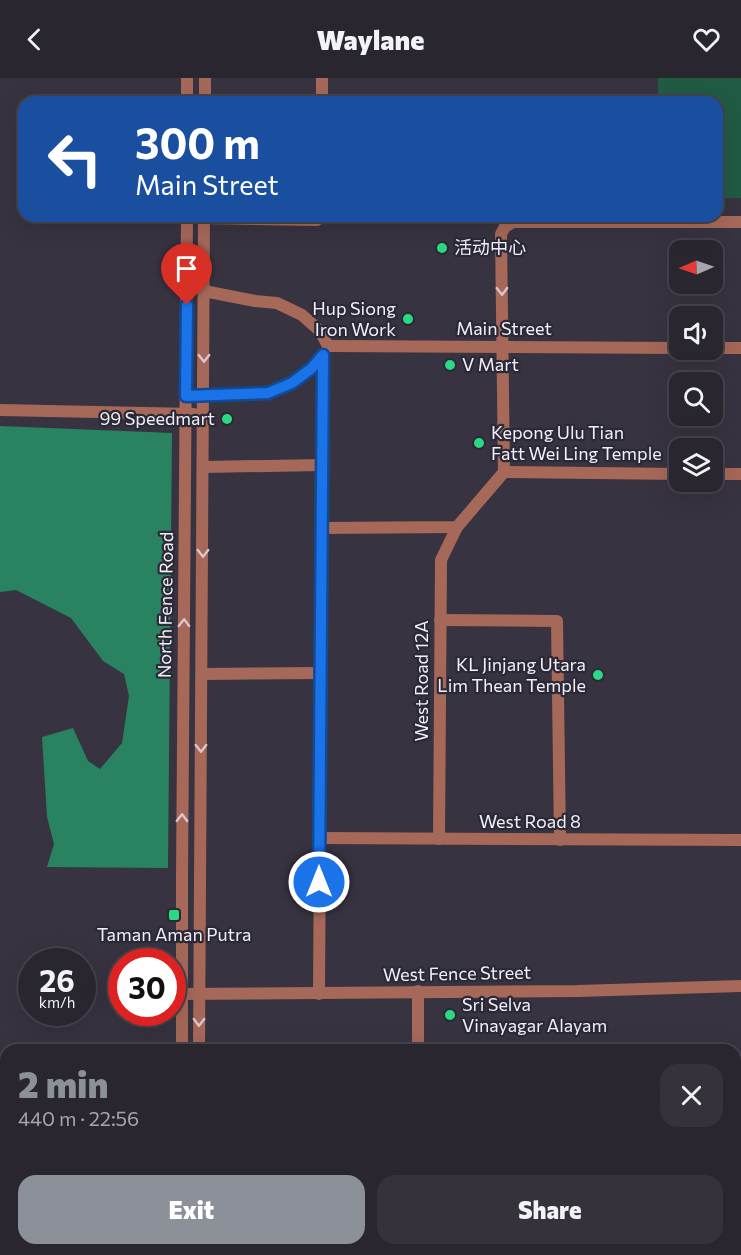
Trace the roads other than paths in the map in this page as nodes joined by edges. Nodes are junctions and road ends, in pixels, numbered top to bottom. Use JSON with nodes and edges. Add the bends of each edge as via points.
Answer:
{"nodes":[{"id":1,"x":187,"y":78,"type":"edge"},
{"id":2,"x":205,"y":78,"type":"edge"},
{"id":3,"x":322,"y":78,"type":"edge"},
{"id":4,"x":187,"y":96,"type":"edge"},
{"id":5,"x":205,"y":96,"type":"edge"},
{"id":6,"x":322,"y":96,"type":"edge"},
{"id":7,"x":187,"y":222,"type":"edge"},
{"id":8,"x":204,"y":222,"type":"edge"},
{"id":9,"x":741,"y":222,"type":"edge"},
{"id":10,"x":204,"y":291,"type":"junction"},
{"id":11,"x":502,"y":348,"type":"junction"},
{"id":12,"x":669,"y":348,"type":"edge"},
{"id":13,"x":723,"y":348,"type":"edge"},
{"id":14,"x":741,"y":348,"type":"edge"},
{"id":15,"x":325,"y":351,"type":"junction"},
{"id":16,"x":186,"y":396,"type":"junction"},
{"id":17,"x":204,"y":396,"type":"junction"},
{"id":18,"x":0,"y":410,"type":"edge"},
{"id":19,"x":186,"y":414,"type":"junction"},
{"id":20,"x":203,"y":414,"type":"junction"},
{"id":21,"x":322,"y":465,"type":"junction"},
{"id":22,"x":203,"y":468,"type":"junction"},
{"id":23,"x":504,"y":472,"type":"junction"},
{"id":24,"x":669,"y":474,"type":"edge"},
{"id":25,"x":723,"y":474,"type":"edge"},
{"id":26,"x":741,"y":474,"type":"edge"},
{"id":27,"x":457,"y":527,"type":"junction"},
{"id":28,"x":322,"y":528,"type":"junction"},
{"id":29,"x":440,"y":620,"type":"junction"},
{"id":30,"x":321,"y":673,"type":"junction"},
{"id":31,"x":202,"y":674,"type":"junction"},
{"id":32,"x":320,"y":838,"type":"junction"},
{"id":33,"x":439,"y":839,"type":"junction"},
{"id":34,"x":560,"y":840,"type":"junction"},
{"id":35,"x":741,"y":840,"type":"edge"},
{"id":36,"x":182,"y":877,"type":"junction"},
{"id":37,"x":200,"y":877,"type":"junction"},
{"id":38,"x":179,"y":948,"type":"edge"},
{"id":39,"x":741,"y":986,"type":"edge"},
{"id":40,"x":418,"y":991,"type":"junction"},
{"id":41,"x":186,"y":994,"type":"edge"},
{"id":42,"x":200,"y":994,"type":"junction"},
{"id":43,"x":319,"y":994,"type":"junction"},
{"id":44,"x":180,"y":1026,"type":"edge"},
{"id":45,"x":181,"y":1044,"type":"edge"},
{"id":46,"x":199,"y":1044,"type":"edge"},
{"id":47,"x":418,"y":1044,"type":"edge"}],
"edges":[{"from":1,"to":4,"type":"street"},
{"from":2,"to":5,"type":"street"},
{"from":3,"to":6,"type":"street"},
{"from":7,"to":16,"type":"street","name":"North Fence Road"},
{"from":8,"to":10,"type":"street","name":"North Fence Road"},
{"from":9,"to":11,"type":"street","one_way":true,"via":[[513,222],[501,234]]},
{"from":10,"to":15,"type":"street","via":[[277,303],[302,315],[320,331]]},
{"from":10,"to":17,"type":"street","name":"North Fence Road","one_way":true},
{"from":11,"to":12,"type":"street","name":"Main Street"},
{"from":11,"to":15,"type":"street","name":"Main Street"},
{"from":11,"to":23,"type":"street"},
{"from":13,"to":14,"type":"street"},
{"from":15,"to":17,"type":"street","via":[[312,368],[292,383],[268,393]]},
{"from":15,"to":21,"type":"street"},
{"from":16,"to":17,"type":"street"},
{"from":16,"to":19,"type":"street","name":"North Fence Road"},
{"from":17,"to":20,"type":"street","name":"North Fence Road"},
{"from":18,"to":19,"type":"street"},
{"from":19,"to":20,"type":"street"},
{"from":36,"to":19,"type":"street","name":"North Fence Road","one_way":true},
{"from":20,"to":22,"type":"street","name":"North Fence Road"},
{"from":21,"to":22,"type":"street"},
{"from":21,"to":28,"type":"street"},
{"from":22,"to":31,"type":"street","name":"North Fence Road","one_way":true},
{"from":23,"to":24,"type":"street"},
{"from":23,"to":27,"type":"street","name":"West Road 12A"},
{"from":25,"to":26,"type":"street"},
{"from":27,"to":28,"type":"street"},
{"from":27,"to":29,"type":"street","name":"West Road 12A","via":[[441,560]]},
{"from":28,"to":30,"type":"street"},
{"from":29,"to":33,"type":"street","name":"West Road 12A"},
{"from":29,"to":34,"type":"street","via":[[557,621]]},
{"from":30,"to":31,"type":"street"},
{"from":30,"to":32,"type":"street"},
{"from":31,"to":37,"type":"street","name":"North Fence Road","one_way":true},
{"from":32,"to":33,"type":"street","name":"West Road 8"},
{"from":32,"to":43,"type":"street"},
{"from":33,"to":34,"type":"street","name":"West Road 8"},
{"from":34,"to":35,"type":"street","name":"West Road 8"},
{"from":36,"to":37,"type":"street"},
{"from":36,"to":38,"type":"street","name":"North Fence Road"},
{"from":37,"to":42,"type":"street","name":"North Fence Road"},
{"from":39,"to":40,"type":"street","name":"West Fence Street"},
{"from":40,"to":43,"type":"street","name":"West Fence Street"},
{"from":40,"to":47,"type":"street"},
{"from":41,"to":42,"type":"street","name":"West Fence Street"},
{"from":42,"to":43,"type":"street","name":"West Fence Street"},
{"from":42,"to":46,"type":"street","name":"North Fence Road","one_way":true},
{"from":44,"to":45,"type":"street","name":"North Fence Road"}]}
